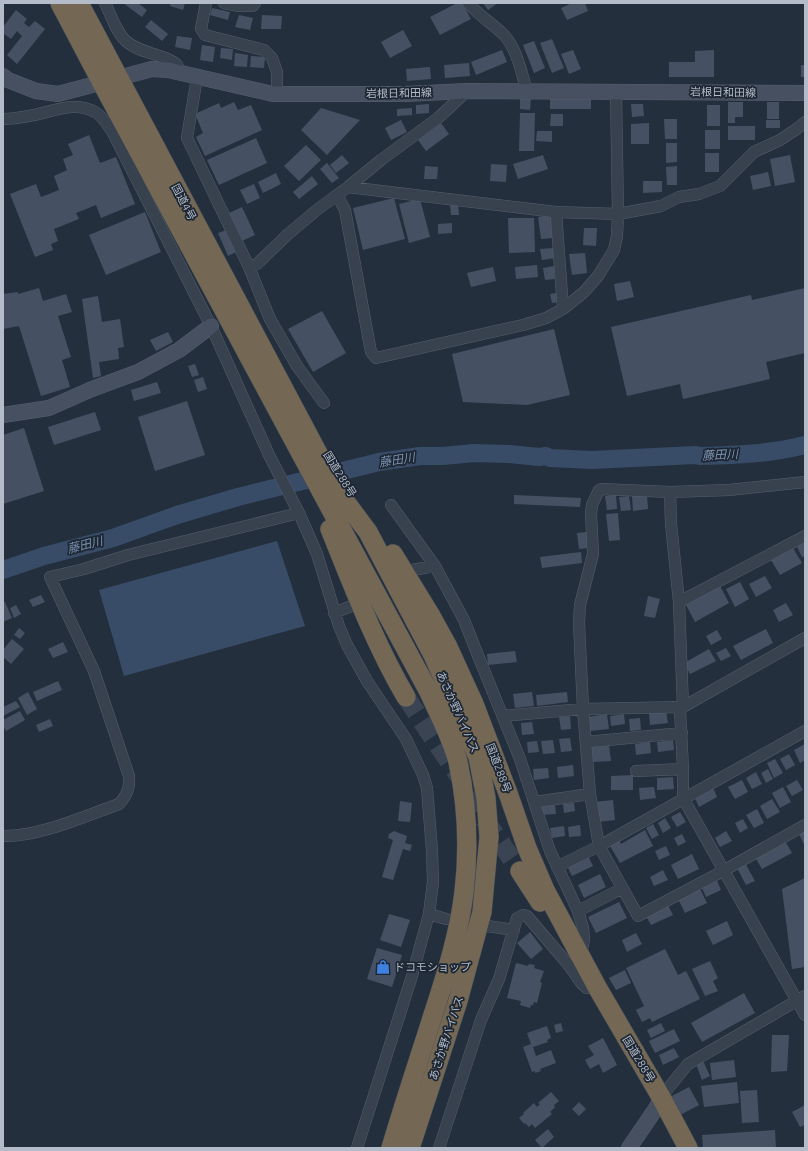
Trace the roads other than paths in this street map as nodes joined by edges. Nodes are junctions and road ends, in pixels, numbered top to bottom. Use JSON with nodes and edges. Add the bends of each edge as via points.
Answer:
{"nodes":[{"id":1,"x":60,"y":3,"type":"edge"},
{"id":2,"x":80,"y":3,"type":"edge"},
{"id":3,"x":105,"y":3,"type":"edge"},
{"id":4,"x":206,"y":3,"type":"edge"},
{"id":5,"x":224,"y":3,"type":"edge"},
{"id":6,"x":255,"y":3,"type":"edge"},
{"id":7,"x":468,"y":3,"type":"edge"},
{"id":8,"x":182,"y":74,"type":"junction"},
{"id":9,"x":3,"y":76,"type":"edge"},
{"id":10,"x":197,"y":77,"type":"junction"},
{"id":11,"x":111,"y":81,"type":"junction"},
{"id":12,"x":467,"y":91,"type":"junction"},
{"id":13,"x":527,"y":91,"type":"junction"},
{"id":14,"x":616,"y":91,"type":"junction"},
{"id":15,"x":805,"y":93,"type":"edge"},
{"id":16,"x":277,"y":94,"type":"junction"},
{"id":17,"x":3,"y":119,"type":"edge"},
{"id":18,"x":805,"y":122,"type":"edge"},
{"id":19,"x":348,"y":188,"type":"junction"},
{"id":20,"x":338,"y":195,"type":"junction"},
{"id":21,"x":556,"y":212,"type":"junction"},
{"id":22,"x":618,"y":214,"type":"junction"},
{"id":23,"x":250,"y":267,"type":"junction"},
{"id":24,"x":563,"y":308,"type":"junction"},
{"id":25,"x":211,"y":326,"type":"junction"},
{"id":26,"x":280,"y":399,"type":"junction"},
{"id":27,"x":324,"y":403,"type":"dead end"},
{"id":28,"x":3,"y":415,"type":"edge"},
{"id":29,"x":306,"y":447,"type":"junction"},
{"id":30,"x":805,"y":482,"type":"edge"},
{"id":31,"x":670,"y":492,"type":"junction"},
{"id":32,"x":332,"y":495,"type":"junction"},
{"id":33,"x":391,"y":505,"type":"dead end"},
{"id":34,"x":297,"y":509,"type":"junction"},
{"id":35,"x":805,"y":536,"type":"edge"},
{"id":36,"x":435,"y":566,"type":"junction"},
{"id":37,"x":412,"y":570,"type":"dead end"},
{"id":38,"x":679,"y":602,"type":"junction"},
{"id":39,"x":354,"y":605,"type":"dead end"},
{"id":40,"x":334,"y":613,"type":"junction"},
{"id":41,"x":805,"y":638,"type":"edge"},
{"id":42,"x":406,"y":697,"type":"tunnel mouth"},
{"id":43,"x":683,"y":707,"type":"junction"},
{"id":44,"x":583,"y":710,"type":"junction"},
{"id":45,"x":503,"y":716,"type":"junction"},
{"id":46,"x":805,"y":731,"type":"edge"},
{"id":47,"x":682,"y":733,"type":"junction"},
{"id":48,"x":586,"y":742,"type":"junction"},
{"id":49,"x":683,"y":769,"type":"junction"},
{"id":50,"x":636,"y":771,"type":"dead end"},
{"id":51,"x":590,"y":794,"type":"junction"},
{"id":52,"x":683,"y":798,"type":"junction"},
{"id":53,"x":534,"y":802,"type":"junction"},
{"id":54,"x":805,"y":825,"type":"edge"},
{"id":55,"x":3,"y":836,"type":"edge"},
{"id":56,"x":599,"y":846,"type":"junction"},
{"id":57,"x":557,"y":867,"type":"junction"},
{"id":58,"x":520,"y":871,"type":"tunnel mouth"},
{"id":59,"x":723,"y":871,"type":"junction"},
{"id":60,"x":621,"y":889,"type":"junction"},
{"id":61,"x":578,"y":911,"type":"junction"},
{"id":62,"x":428,"y":914,"type":"junction"},
{"id":63,"x":446,"y":919,"type":"dead end"},
{"id":64,"x":480,"y":925,"type":"dead end"},
{"id":65,"x":514,"y":930,"type":"junction"},
{"id":66,"x":579,"y":954,"type":"junction"},
{"id":67,"x":587,"y":988,"type":"junction"},
{"id":68,"x":801,"y":998,"type":"edge"},
{"id":69,"x":805,"y":1015,"type":"edge"},
{"id":70,"x":659,"y":1102,"type":"junction"},
{"id":71,"x":357,"y":1148,"type":"edge"},
{"id":72,"x":390,"y":1148,"type":"edge"},
{"id":73,"x":410,"y":1148,"type":"edge"},
{"id":74,"x":439,"y":1148,"type":"edge"},
{"id":75,"x":630,"y":1148,"type":"edge"},
{"id":76,"x":676,"y":1148,"type":"edge"},
{"id":77,"x":688,"y":1148,"type":"edge"}],
"edges":[{"from":1,"to":11,"type":"highway","name":"国道4号"},
{"from":2,"to":11,"type":"highway","name":"国道4号"},
{"from":3,"to":8,"type":"street","via":[[125,41],[135,48],[169,60],[177,65]]},
{"from":4,"to":16,"type":"street","via":[[201,28],[205,35],[264,50],[272,58],[277,72]]},
{"from":5,"to":6,"type":"street","via":[[247,7]]},
{"from":7,"to":13,"type":"street","via":[[509,40]]},
{"from":8,"to":10,"type":"main road","name":"岩根日和田線"},
{"from":8,"to":11,"type":"main road","name":"岩根日和田線","via":[[168,70],[152,70]]},
{"from":9,"to":11,"type":"main road","name":"岩根日和田線","via":[[36,92],[58,94]]},
{"from":10,"to":16,"type":"main road","name":"岩根日和田線"},
{"from":10,"to":23,"type":"street","via":[[187,138]]},
{"from":11,"to":26,"type":"highway","name":"国道4号"},
{"from":12,"to":13,"type":"main road","name":"岩根日和田線"},
{"from":12,"to":16,"type":"main road","name":"岩根日和田線","via":[[405,94]]},
{"from":12,"to":19,"type":"street","via":[[438,118]]},
{"from":13,"to":14,"type":"main road","name":"岩根日和田線"},
{"from":14,"to":15,"type":"main road","name":"岩根日和田線"},
{"from":14,"to":22,"type":"street"},
{"from":17,"to":25,"type":"street","via":[[67,107],[77,107],[100,116],[112,131]]},
{"from":18,"to":22,"type":"street","via":[[780,140],[754,152],[714,190],[680,197],[656,208]]},
{"from":19,"to":20,"type":"street"},
{"from":19,"to":21,"type":"street"},
{"from":20,"to":23,"type":"street","via":[[297,226],[257,264]]},
{"from":20,"to":24,"type":"street","via":[[345,210],[371,352],[376,358],[523,325],[546,318]]},
{"from":21,"to":22,"type":"street"},
{"from":21,"to":24,"type":"street"},
{"from":22,"to":24,"type":"street","via":[[614,250],[598,276],[584,292]]},
{"from":23,"to":27,"type":"street","via":[[270,320],[296,366]]},
{"from":25,"to":28,"type":"main road","via":[[179,350],[138,372],[49,408]]},
{"from":25,"to":34,"type":"street","via":[[269,455]]},
{"from":26,"to":29,"type":"highway","name":"国道288号"},
{"from":26,"to":29,"type":"highway","name":"国道288号"},
{"from":29,"to":32,"type":"highway","name":"国道288号"},
{"from":29,"to":32,"type":"highway","name":"国道288号"},
{"from":30,"to":31,"type":"street","via":[[729,490]]},
{"from":31,"to":38,"type":"street","via":[[670,524]]},
{"from":31,"to":44,"type":"street","via":[[601,489],[597,492],[591,514],[593,554],[580,605]]},
{"from":32,"to":42,"type":"highway","name":"国道288号","via":[[329,528],[361,608]]},
{"from":32,"to":66,"type":"highway","name":"国道288号","via":[[370,515],[447,645],[482,726],[527,848],[545,890]]},
{"from":32,"to":72,"type":"highway","name":"あさか野バイパス","via":[[429,692],[453,747],[463,791],[467,841],[464,892],[454,943],[440,995]]},
{"from":32,"to":73,"type":"highway","name":"あさか野バイパス","via":[[368,532],[433,655],[478,757],[486,798],[489,837],[482,912],[458,1001]]},
{"from":33,"to":36,"type":"street"},
{"from":34,"to":40,"type":"street","via":[[317,554]]},
{"from":34,"to":55,"type":"street","via":[[50,577],[102,694],[129,776],[130,788],[119,804],[31,834]]},
{"from":35,"to":38,"type":"street"},
{"from":36,"to":37,"type":"street"},
{"from":36,"to":45,"type":"street","via":[[464,620]]},
{"from":38,"to":43,"type":"street"},
{"from":39,"to":40,"type":"street"},
{"from":40,"to":62,"type":"street","via":[[357,665],[406,739],[423,775],[427,788],[432,851],[433,882]]},
{"from":41,"to":43,"type":"street"},
{"from":43,"to":44,"type":"street"},
{"from":43,"to":47,"type":"street","via":[[680,710]]},
{"from":44,"to":45,"type":"street"},
{"from":44,"to":48,"type":"street"},
{"from":45,"to":53,"type":"street"},
{"from":46,"to":52,"type":"street"},
{"from":47,"to":48,"type":"street"},
{"from":47,"to":49,"type":"street"},
{"from":48,"to":51,"type":"street"},
{"from":49,"to":50,"type":"street"},
{"from":49,"to":52,"type":"street"},
{"from":51,"to":53,"type":"street"},
{"from":51,"to":56,"type":"street"},
{"from":52,"to":56,"type":"street"},
{"from":52,"to":59,"type":"street"},
{"from":53,"to":57,"type":"street"},
{"from":54,"to":59,"type":"street"},
{"from":56,"to":57,"type":"street"},
{"from":56,"to":60,"type":"street"},
{"from":57,"to":61,"type":"street"},
{"from":58,"to":67,"type":"highway","name":"国道288号","via":[[561,937]]},
{"from":59,"to":60,"type":"street","via":[[638,916]]},
{"from":59,"to":68,"type":"street"},
{"from":60,"to":61,"type":"street"},
{"from":61,"to":66,"type":"street","via":[[584,939]]},
{"from":62,"to":63,"type":"street"},
{"from":62,"to":71,"type":"street","via":[[412,976]]},
{"from":64,"to":65,"type":"street"},
{"from":65,"to":67,"type":"street","via":[[517,918],[527,916]]},
{"from":65,"to":74,"type":"street"},
{"from":66,"to":70,"type":"highway","name":"国道288号"},
{"from":67,"to":70,"type":"highway","name":"国道288号"},
{"from":68,"to":69,"type":"street"},
{"from":68,"to":70,"type":"street","via":[[688,1064]]},
{"from":70,"to":75,"type":"main road"},
{"from":70,"to":76,"type":"highway","name":"国道288号"},
{"from":70,"to":77,"type":"highway","name":"国道288号"}]}
